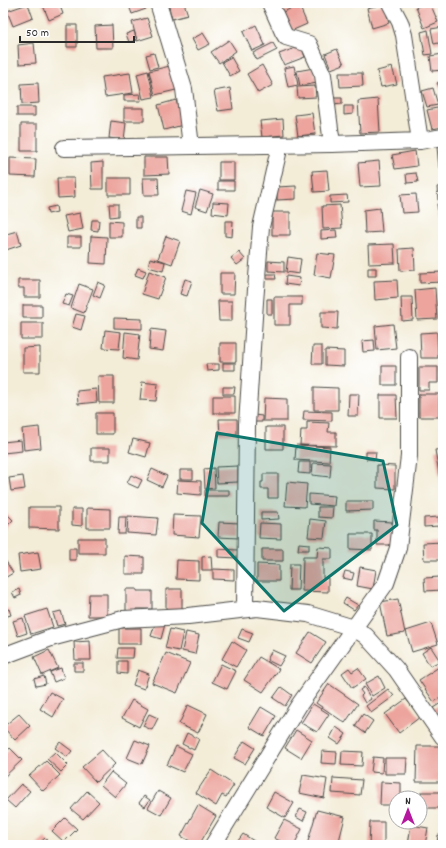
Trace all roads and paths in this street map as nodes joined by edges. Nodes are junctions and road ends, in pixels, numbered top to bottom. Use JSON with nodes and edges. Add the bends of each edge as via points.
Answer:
{"nodes":[{"id":1,"x":158,"y":3,"type":"edge"},
{"id":2,"x":270,"y":3,"type":"edge"},
{"id":3,"x":390,"y":3,"type":"edge"},
{"id":4,"x":443,"y":137,"type":"edge"},
{"id":5,"x":420,"y":141,"type":"junction"},
{"id":6,"x":332,"y":144,"type":"junction"},
{"id":7,"x":280,"y":145,"type":"junction"},
{"id":8,"x":191,"y":146,"type":"junction"},
{"id":9,"x":64,"y":148,"type":"dead end"},
{"id":10,"x":409,"y":357,"type":"dead end"},
{"id":11,"x":245,"y":608,"type":"junction"},
{"id":12,"x":354,"y":628,"type":"junction"},
{"id":13,"x":3,"y":656,"type":"edge"},
{"id":14,"x":443,"y":737,"type":"edge"},
{"id":15,"x":213,"y":845,"type":"edge"}],
"edges":[{"from":1,"to":8,"type":"street","via":[[182,78]]},
{"from":2,"to":6,"type":"street","via":[[282,32],[286,37],[309,44],[322,72]]},
{"from":3,"to":5,"type":"street","via":[[404,35]]},
{"from":4,"to":5,"type":"street"},
{"from":5,"to":6,"type":"street"},
{"from":6,"to":7,"type":"street"},
{"from":7,"to":8,"type":"street"},
{"from":7,"to":11,"type":"street","via":[[261,227],[255,302],[247,424]]},
{"from":8,"to":9,"type":"street"},
{"from":10,"to":12,"type":"street","via":[[409,456],[398,548],[386,583]]},
{"from":11,"to":12,"type":"street","via":[[302,613]]},
{"from":11,"to":13,"type":"street","via":[[188,616],[123,619],[51,638]]},
{"from":12,"to":14,"type":"street","via":[[366,636],[396,669]]},
{"from":12,"to":15,"type":"street","via":[[299,704]]}]}
